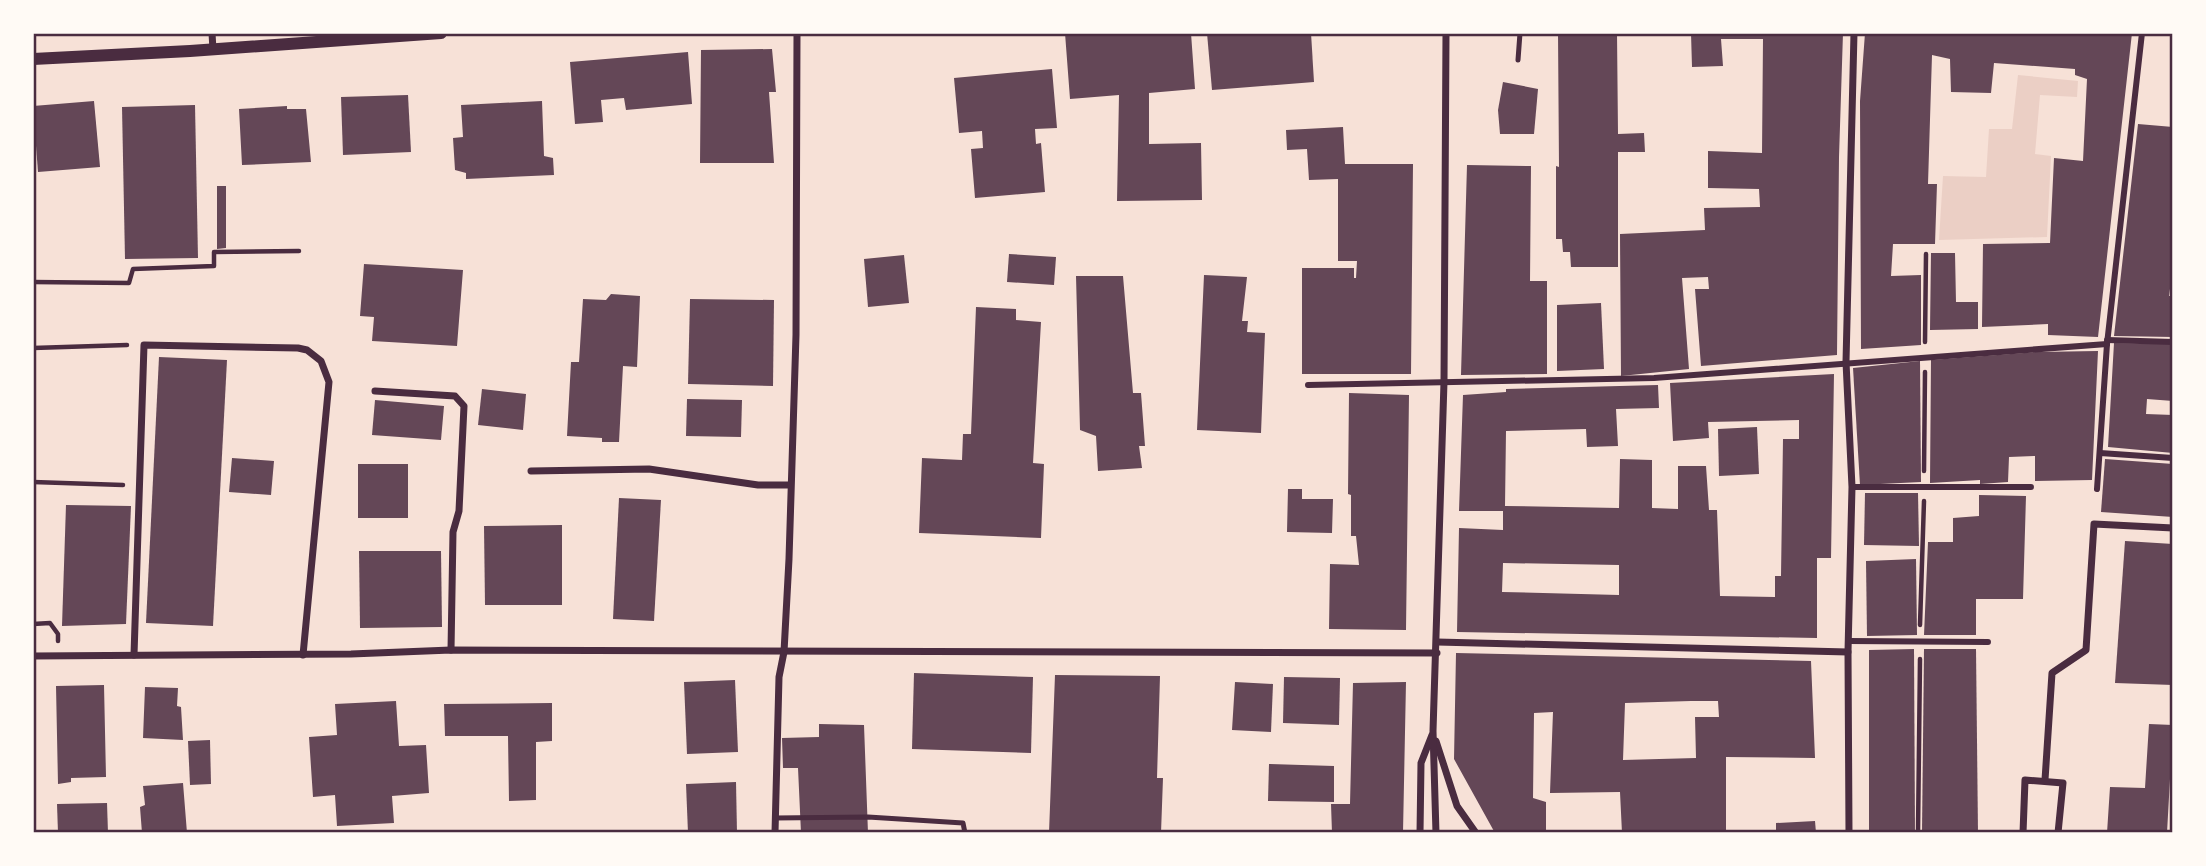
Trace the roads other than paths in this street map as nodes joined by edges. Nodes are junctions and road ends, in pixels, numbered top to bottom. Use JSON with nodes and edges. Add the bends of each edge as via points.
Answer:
{"nodes":[{"id":1,"x":212,"y":33,"type":"edge"},
{"id":2,"x":441,"y":33,"type":"edge"},
{"id":3,"x":797,"y":33,"type":"edge"},
{"id":4,"x":1446,"y":33,"type":"edge"},
{"id":5,"x":1520,"y":33,"type":"edge"},
{"id":6,"x":1854,"y":33,"type":"edge"},
{"id":7,"x":2142,"y":33,"type":"edge"},
{"id":8,"x":213,"y":50,"type":"junction"},
{"id":9,"x":33,"y":60,"type":"edge"},
{"id":10,"x":1518,"y":60,"type":"dead end"},
{"id":11,"x":2107,"y":342,"type":"junction"},
{"id":12,"x":2173,"y":342,"type":"edge"},
{"id":13,"x":1846,"y":362,"type":"junction"},
{"id":14,"x":1444,"y":382,"type":"junction"},
{"id":15,"x":1308,"y":385,"type":"dead end"},
{"id":16,"x":375,"y":391,"type":"dead end"},
{"id":17,"x":2099,"y":453,"type":"junction"},
{"id":18,"x":2173,"y":458,"type":"edge"},
{"id":19,"x":531,"y":471,"type":"dead end"},
{"id":20,"x":790,"y":485,"type":"junction"},
{"id":21,"x":1852,"y":487,"type":"junction"},
{"id":22,"x":2031,"y":487,"type":"dead end"},
{"id":23,"x":2097,"y":489,"type":"dead end"},
{"id":24,"x":2173,"y":528,"type":"edge"},
{"id":25,"x":1849,"y":641,"type":"junction"},
{"id":26,"x":1437,"y":642,"type":"junction"},
{"id":27,"x":1988,"y":642,"type":"dead end"},
{"id":28,"x":451,"y":650,"type":"junction"},
{"id":29,"x":784,"y":652,"type":"junction"},
{"id":30,"x":1848,"y":652,"type":"junction"},
{"id":31,"x":1437,"y":653,"type":"junction"},
{"id":32,"x":303,"y":654,"type":"junction"},
{"id":33,"x":134,"y":655,"type":"junction"},
{"id":34,"x":33,"y":656,"type":"edge"},
{"id":35,"x":1433,"y":731,"type":"junction"},
{"id":36,"x":2045,"y":780,"type":"junction"},
{"id":37,"x":775,"y":818,"type":"junction"},
{"id":38,"x":775,"y":833,"type":"edge"},
{"id":39,"x":965,"y":833,"type":"edge"},
{"id":40,"x":1420,"y":833,"type":"edge"},
{"id":41,"x":1436,"y":833,"type":"edge"},
{"id":42,"x":1475,"y":833,"type":"edge"},
{"id":43,"x":1849,"y":833,"type":"edge"},
{"id":44,"x":2023,"y":833,"type":"edge"},
{"id":45,"x":2058,"y":833,"type":"edge"}],
"edges":[{"from":1,"to":8,"type":"street"},
{"from":2,"to":8,"type":"street"},
{"from":3,"to":20,"type":"street","via":[[796,335]]},
{"from":4,"to":14,"type":"street"},
{"from":5,"to":10,"type":"lane"},
{"from":6,"to":13,"type":"street"},
{"from":7,"to":11,"type":"street"},
{"from":8,"to":9,"type":"street"},
{"from":11,"to":12,"type":"street"},
{"from":11,"to":13,"type":"street"},
{"from":11,"to":17,"type":"street"},
{"from":13,"to":14,"type":"street","via":[[1654,378]]},
{"from":13,"to":21,"type":"street"},
{"from":14,"to":15,"type":"street"},
{"from":14,"to":26,"type":"street"},
{"from":16,"to":28,"type":"street","via":[[455,396],[464,406],[459,511],[453,532]]},
{"from":17,"to":18,"type":"street"},
{"from":17,"to":23,"type":"street"},
{"from":19,"to":20,"type":"street","via":[[649,469],[758,485]]},
{"from":20,"to":29,"type":"street"},
{"from":21,"to":22,"type":"street"},
{"from":21,"to":25,"type":"street"},
{"from":24,"to":36,"type":"street","via":[[2094,524],[2086,650],[2052,673]]},
{"from":25,"to":27,"type":"street"},
{"from":25,"to":30,"type":"street"},
{"from":26,"to":30,"type":"street"},
{"from":26,"to":31,"type":"street"},
{"from":28,"to":29,"type":"street"},
{"from":28,"to":32,"type":"street"},
{"from":29,"to":31,"type":"street"},
{"from":29,"to":37,"type":"street","via":[[779,677]]},
{"from":30,"to":43,"type":"street"},
{"from":31,"to":35,"type":"street"},
{"from":32,"to":33,"type":"street"},
{"from":32,"to":33,"type":"street","via":[[327,371],[314,355],[298,348],[144,345]]},
{"from":33,"to":34,"type":"street"},
{"from":35,"to":40,"type":"street","via":[[1421,763]]},
{"from":35,"to":41,"type":"street"},
{"from":35,"to":42,"type":"street","via":[[1457,806]]},
{"from":36,"to":44,"type":"street","via":[[2025,780]]},
{"from":36,"to":45,"type":"street","via":[[2063,783]]},
{"from":37,"to":38,"type":"street"},
{"from":37,"to":39,"type":"lane","via":[[963,823]]}]}
